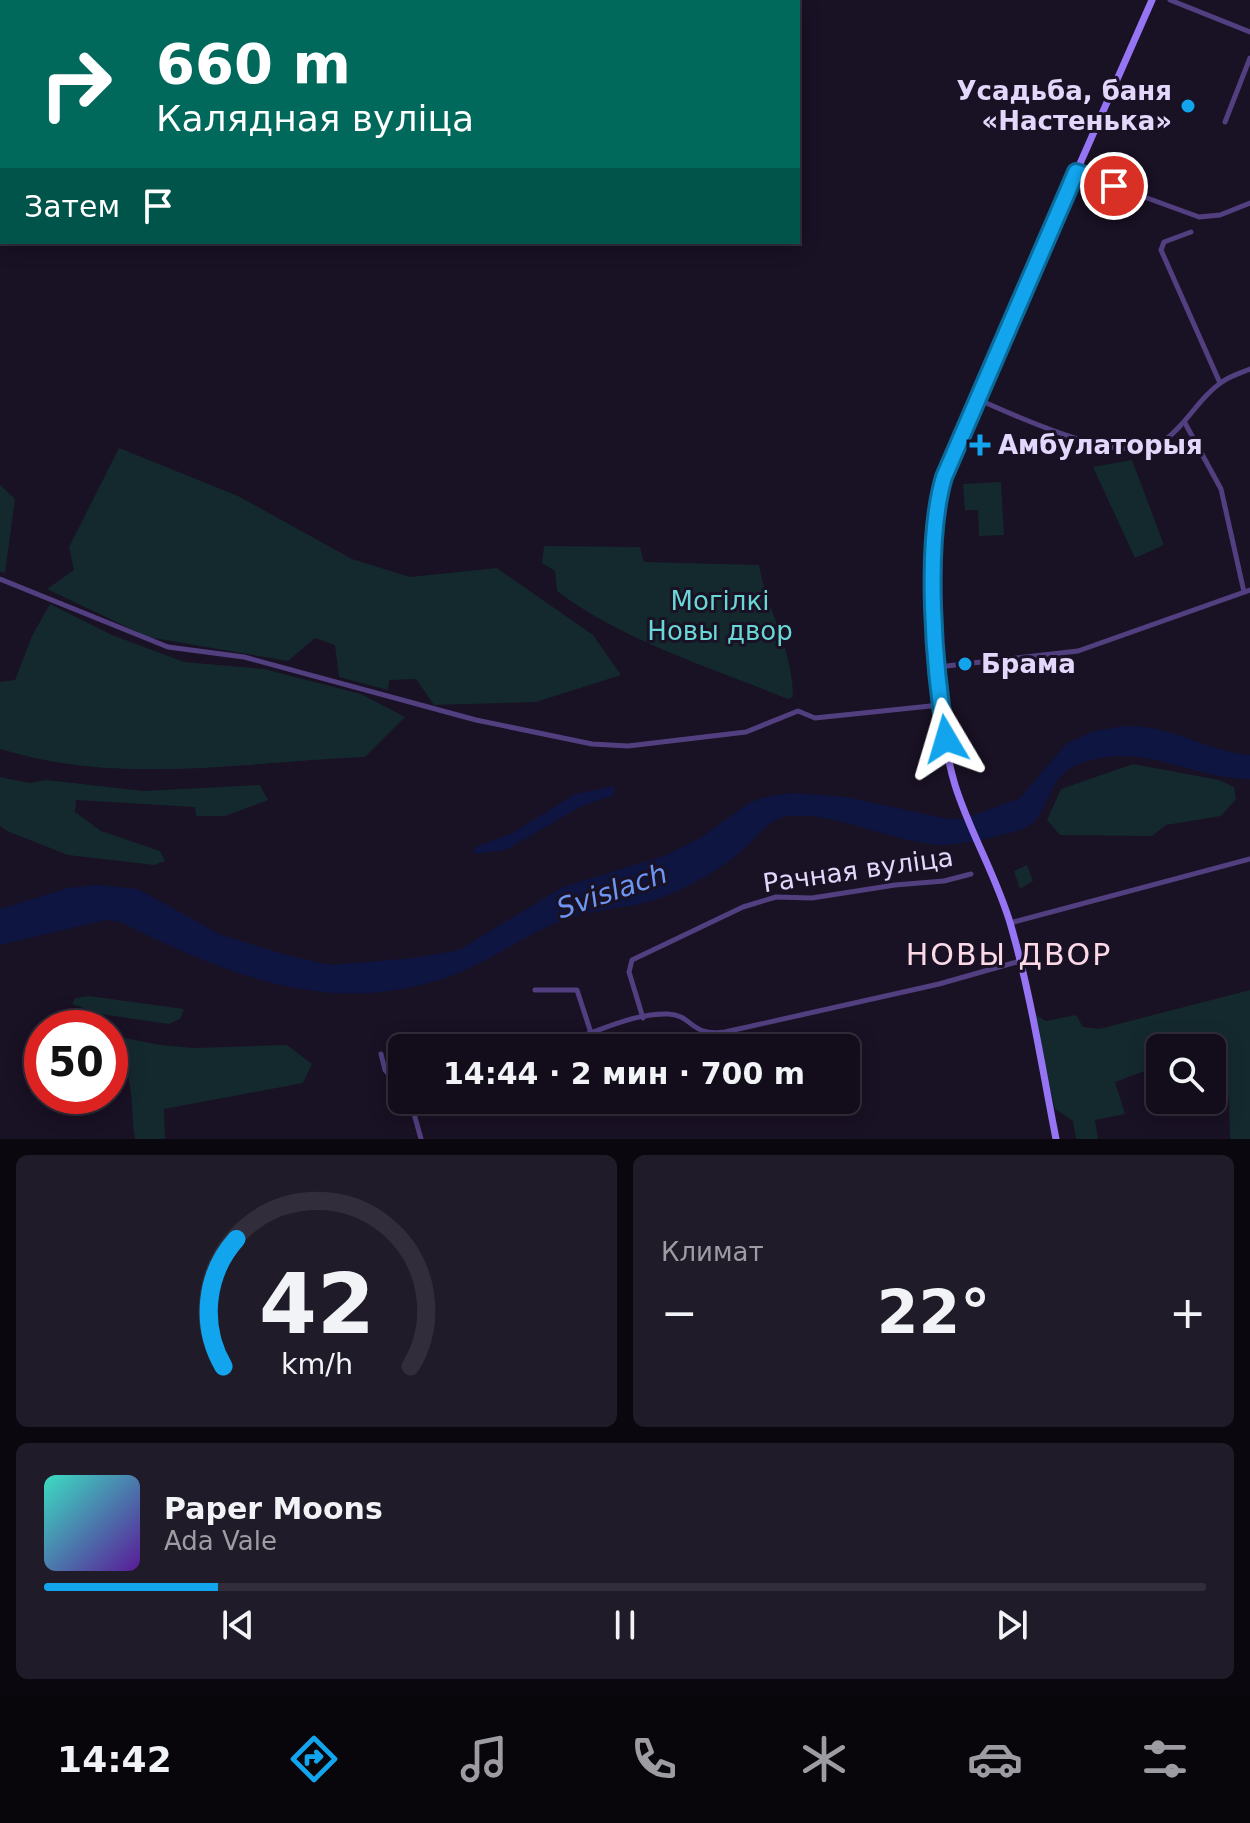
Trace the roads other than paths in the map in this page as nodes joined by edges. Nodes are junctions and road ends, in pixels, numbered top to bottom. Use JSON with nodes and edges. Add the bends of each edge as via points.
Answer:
{"nodes":[{"id":1,"x":1152,"y":0,"type":"edge"},
{"id":2,"x":1170,"y":0,"type":"edge"},
{"id":3,"x":1250,"y":32,"type":"edge"},
{"id":4,"x":1250,"y":58,"type":"edge"},
{"id":5,"x":1225,"y":122,"type":"dead end"},
{"id":6,"x":1076,"y":172,"type":"junction"},
{"id":7,"x":1250,"y":203,"type":"edge"},
{"id":8,"x":1191,"y":232,"type":"dead end"},
{"id":9,"x":1250,"y":369,"type":"edge"},
{"id":10,"x":1220,"y":383,"type":"junction"},
{"id":11,"x":977,"y":399,"type":"junction"},
{"id":12,"x":1185,"y":423,"type":"junction"},
{"id":13,"x":0,"y":579,"type":"edge"},
{"id":14,"x":1247,"y":591,"type":"edge"},
{"id":15,"x":938,"y":667,"type":"junction"},
{"id":16,"x":941,"y":705,"type":"junction"},
{"id":17,"x":1250,"y":859,"type":"edge"},
{"id":18,"x":971,"y":874,"type":"dead end"},
{"id":19,"x":1010,"y":923,"type":"junction"},
{"id":20,"x":1020,"y":961,"type":"junction"},
{"id":21,"x":535,"y":990,"type":"dead end"},
{"id":22,"x":643,"y":1018,"type":"junction"},
{"id":23,"x":591,"y":1034,"type":"edge"},
{"id":24,"x":598,"y":1034,"type":"edge"},
{"id":25,"x":381,"y":1054,"type":"dead end"},
{"id":26,"x":388,"y":1073,"type":"edge"},
{"id":27,"x":414,"y":1114,"type":"edge"},
{"id":28,"x":421,"y":1139,"type":"edge"},
{"id":29,"x":1056,"y":1139,"type":"edge"}],
"edges":[{"from":1,"to":6,"type":"main road"},
{"from":2,"to":3,"type":"street"},
{"from":4,"to":5,"type":"street"},
{"from":6,"to":7,"type":"street","via":[[1199,217]]},
{"from":6,"to":11,"type":"main road"},
{"from":8,"to":10,"type":"street","via":[[1164,242],[1161,250]]},
{"from":9,"to":10,"type":"street"},
{"from":10,"to":12,"type":"street"},
{"from":11,"to":12,"type":"street","via":[[1089,443],[1160,445]]},
{"from":11,"to":15,"type":"main road","via":[[940,494],[935,571]]},
{"from":12,"to":14,"type":"street","via":[[1221,489]]},
{"from":13,"to":16,"type":"street","via":[[168,647],[244,657],[476,720],[615,747],[746,732],[798,711],[825,718]]},
{"from":14,"to":15,"type":"street","via":[[1088,649]]},
{"from":15,"to":16,"type":"main road"},
{"from":16,"to":19,"type":"main road","via":[[957,791]]},
{"from":17,"to":19,"type":"street"},
{"from":18,"to":22,"type":"street","name":"Рачная вуліца","via":[[812,898],[776,897],[743,907],[632,960],[629,972]]},
{"from":19,"to":20,"type":"main road"},
{"from":20,"to":22,"type":"street","via":[[725,1032],[703,1034],[671,1014]]},
{"from":20,"to":29,"type":"main road"},
{"from":21,"to":23,"type":"street","via":[[577,990]]},
{"from":22,"to":24,"type":"street"},
{"from":25,"to":26,"type":"street"},
{"from":27,"to":28,"type":"street"}]}
